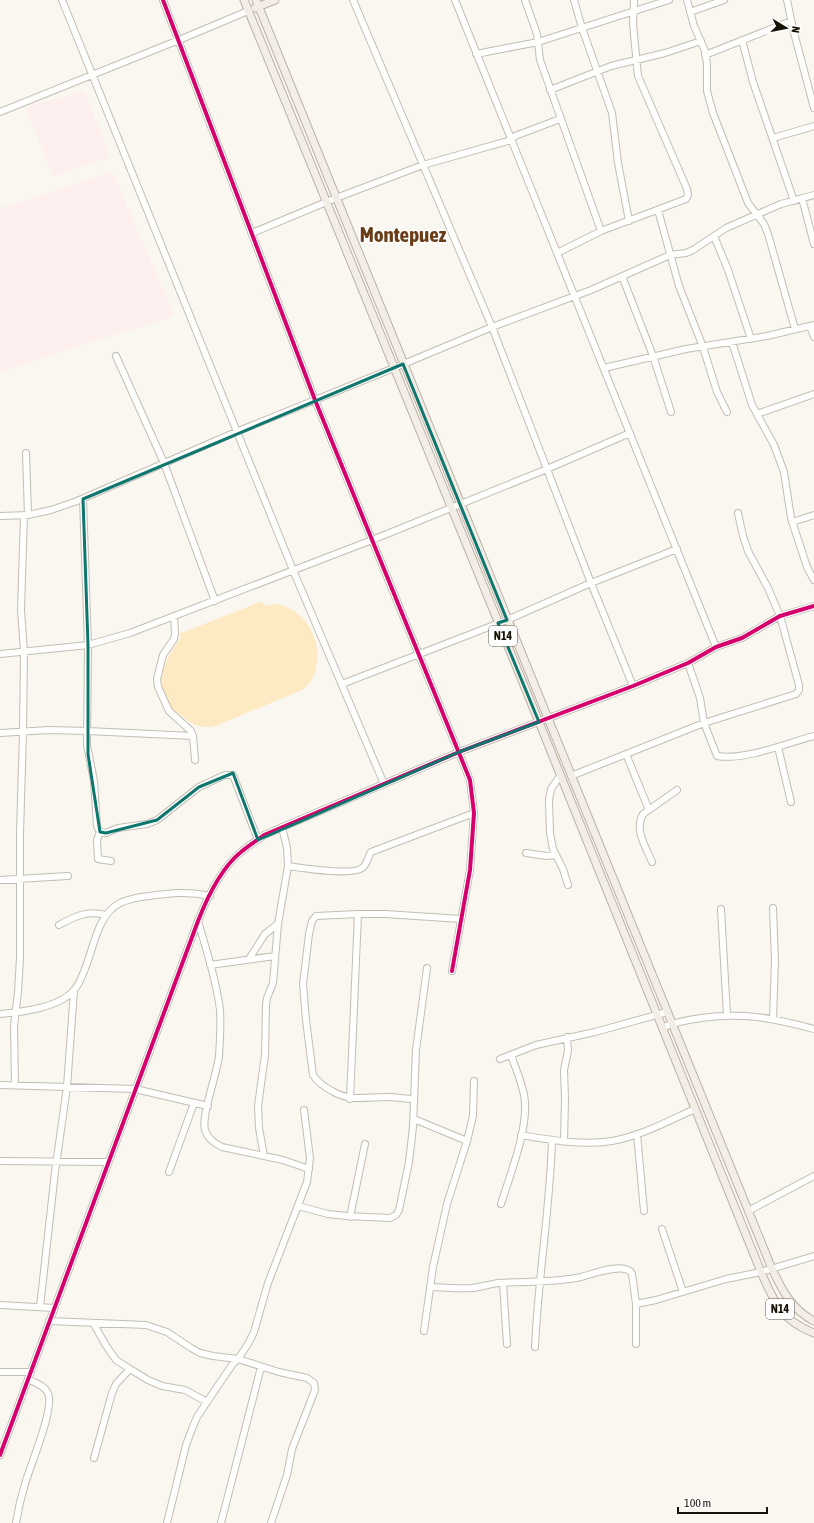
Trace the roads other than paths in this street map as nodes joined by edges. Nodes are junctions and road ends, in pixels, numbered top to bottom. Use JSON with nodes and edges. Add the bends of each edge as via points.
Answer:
{"nodes":[{"id":1,"x":62,"y":0,"type":"edge"},
{"id":2,"x":163,"y":0,"type":"edge"},
{"id":3,"x":244,"y":0,"type":"edge"},
{"id":4,"x":275,"y":0,"type":"edge"},
{"id":5,"x":353,"y":0,"type":"edge"},
{"id":6,"x":455,"y":0,"type":"edge"},
{"id":7,"x":525,"y":0,"type":"edge"},
{"id":8,"x":574,"y":0,"type":"edge"},
{"id":9,"x":634,"y":0,"type":"edge"},
{"id":10,"x":669,"y":0,"type":"edge"},
{"id":11,"x":687,"y":0,"type":"edge"},
{"id":12,"x":724,"y":0,"type":"edge"},
{"id":13,"x":787,"y":0,"type":"edge"},
{"id":14,"x":257,"y":3,"type":"edge"},
{"id":15,"x":634,"y":10,"type":"junction"},
{"id":16,"x":248,"y":11,"type":"junction"},
{"id":17,"x":690,"y":12,"type":"junction"},
{"id":18,"x":791,"y":21,"type":"junction"},
{"id":19,"x":582,"y":28,"type":"junction"},
{"id":20,"x":179,"y":40,"type":"junction"},
{"id":21,"x":742,"y":40,"type":"junction"},
{"id":22,"x":701,"y":41,"type":"junction"},
{"id":23,"x":538,"y":42,"type":"junction"},
{"id":24,"x":476,"y":54,"type":"junction"},
{"id":25,"x":705,"y":55,"type":"junction"},
{"id":26,"x":637,"y":61,"type":"junction"},
{"id":27,"x":598,"y":71,"type":"junction"},
{"id":28,"x":94,"y":75,"type":"junction"},
{"id":29,"x":550,"y":90,"type":"junction"},
{"id":30,"x":814,"y":108,"type":"edge"},
{"id":31,"x":0,"y":112,"type":"edge"},
{"id":32,"x":560,"y":119,"type":"junction"},
{"id":33,"x":306,"y":123,"type":"junction"},
{"id":34,"x":814,"y":126,"type":"edge"},
{"id":35,"x":296,"y":128,"type":"junction"},
{"id":36,"x":773,"y":138,"type":"junction"},
{"id":37,"x":511,"y":140,"type":"junction"},
{"id":38,"x":423,"y":165,"type":"junction"},
{"id":39,"x":814,"y":195,"type":"edge"},
{"id":40,"x":336,"y":198,"type":"junction"},
{"id":41,"x":802,"y":198,"type":"junction"},
{"id":42,"x":794,"y":201,"type":"junction"},
{"id":43,"x":326,"y":203,"type":"junction"},
{"id":44,"x":658,"y":210,"type":"junction"},
{"id":45,"x":756,"y":215,"type":"junction"},
{"id":46,"x":629,"y":221,"type":"junction"},
{"id":47,"x":600,"y":231,"type":"junction"},
{"id":48,"x":252,"y":233,"type":"junction"},
{"id":49,"x":714,"y":236,"type":"junction"},
{"id":50,"x":814,"y":244,"type":"edge"},
{"id":51,"x":557,"y":253,"type":"junction"},
{"id":52,"x":670,"y":255,"type":"junction"},
{"id":53,"x":622,"y":276,"type":"junction"},
{"id":54,"x":374,"y":293,"type":"junction"},
{"id":55,"x":573,"y":296,"type":"junction"},
{"id":56,"x":365,"y":297,"type":"junction"},
{"id":57,"x":492,"y":326,"type":"junction"},
{"id":58,"x":812,"y":326,"type":"edge"},
{"id":59,"x":795,"y":329,"type":"junction"},
{"id":60,"x":814,"y":337,"type":"edge"},
{"id":61,"x":751,"y":339,"type":"junction"},
{"id":62,"x":732,"y":342,"type":"junction"},
{"id":63,"x":703,"y":347,"type":"junction"},
{"id":64,"x":116,"y":356,"type":"dead end"},
{"id":65,"x":653,"y":356,"type":"junction"},
{"id":66,"x":403,"y":364,"type":"junction"},
{"id":67,"x":394,"y":368,"type":"junction"},
{"id":68,"x":604,"y":368,"type":"junction"},
{"id":69,"x":814,"y":394,"type":"edge"},
{"id":70,"x":315,"y":400,"type":"junction"},
{"id":71,"x":671,"y":412,"type":"dead end"},
{"id":72,"x":726,"y":412,"type":"dead end"},
{"id":73,"x":757,"y":414,"type":"junction"},
{"id":74,"x":236,"y":432,"type":"junction"},
{"id":75,"x":630,"y":433,"type":"junction"},
{"id":76,"x":26,"y":454,"type":"dead end"},
{"id":77,"x":164,"y":464,"type":"junction"},
{"id":78,"x":546,"y":469,"type":"junction"},
{"id":79,"x":83,"y":499,"type":"junction"},
{"id":80,"x":460,"y":504,"type":"junction"},
{"id":81,"x":450,"y":508,"type":"junction"},
{"id":82,"x":738,"y":514,"type":"dead end"},
{"id":83,"x":26,"y":515,"type":"junction"},
{"id":84,"x":814,"y":515,"type":"edge"},
{"id":85,"x":0,"y":516,"type":"edge"},
{"id":86,"x":792,"y":522,"type":"junction"},
{"id":87,"x":372,"y":540,"type":"junction"},
{"id":88,"x":677,"y":549,"type":"junction"},
{"id":89,"x":293,"y":570,"type":"junction"},
{"id":90,"x":814,"y":580,"type":"edge"},
{"id":91,"x":591,"y":583,"type":"junction"},
{"id":92,"x":215,"y":601,"type":"junction"},
{"id":93,"x":814,"y":606,"type":"edge"},
{"id":94,"x":174,"y":616,"type":"junction"},
{"id":95,"x":780,"y":616,"type":"junction"},
{"id":96,"x":507,"y":620,"type":"junction"},
{"id":97,"x":498,"y":623,"type":"junction"},
{"id":98,"x":88,"y":645,"type":"junction"},
{"id":99,"x":716,"y":647,"type":"junction"},
{"id":100,"x":24,"y":652,"type":"junction"},
{"id":101,"x":0,"y":654,"type":"edge"},
{"id":102,"x":419,"y":654,"type":"junction"},
{"id":103,"x":688,"y":663,"type":"junction"},
{"id":104,"x":342,"y":684,"type":"junction"},
{"id":105,"x":632,"y":686,"type":"junction"},
{"id":106,"x":547,"y":718,"type":"junction"},
{"id":107,"x":539,"y":722,"type":"junction"},
{"id":108,"x":704,"y":723,"type":"junction"},
{"id":109,"x":88,"y":731,"type":"junction"},
{"id":110,"x":23,"y":732,"type":"junction"},
{"id":111,"x":0,"y":733,"type":"edge"},
{"id":112,"x":194,"y":736,"type":"junction"},
{"id":113,"x":814,"y":736,"type":"edge"},
{"id":114,"x":778,"y":747,"type":"junction"},
{"id":115,"x":459,"y":752,"type":"junction"},
{"id":116,"x":626,"y":754,"type":"junction"},
{"id":117,"x":195,"y":760,"type":"dead end"},
{"id":118,"x":560,"y":776,"type":"junction"},
{"id":119,"x":571,"y":776,"type":"junction"},
{"id":120,"x":384,"y":784,"type":"junction"},
{"id":121,"x":677,"y":790,"type":"dead end"},
{"id":122,"x":791,"y":802,"type":"dead end"},
{"id":123,"x":649,"y":810,"type":"junction"},
{"id":124,"x":474,"y":813,"type":"junction"},
{"id":125,"x":282,"y":827,"type":"junction"},
{"id":126,"x":100,"y":832,"type":"junction"},
{"id":127,"x":594,"y":834,"type":"junction"},
{"id":128,"x":585,"y":838,"type":"junction"},
{"id":129,"x":258,"y":840,"type":"junction"},
{"id":130,"x":526,"y":853,"type":"dead end"},
{"id":131,"x":556,"y":855,"type":"junction"},
{"id":132,"x":111,"y":861,"type":"dead end"},
{"id":133,"x":652,"y":862,"type":"dead end"},
{"id":134,"x":288,"y":866,"type":"junction"},
{"id":135,"x":68,"y":876,"type":"dead end"},
{"id":136,"x":0,"y":880,"type":"edge"},
{"id":137,"x":20,"y":880,"type":"junction"},
{"id":138,"x":568,"y":885,"type":"dead end"},
{"id":139,"x":210,"y":896,"type":"junction"},
{"id":140,"x":721,"y":908,"type":"dead end"},
{"id":141,"x":773,"y":908,"type":"dead end"},
{"id":142,"x":358,"y":914,"type":"junction"},
{"id":143,"x":106,"y":915,"type":"junction"},
{"id":144,"x":461,"y":919,"type":"junction"},
{"id":145,"x":198,"y":921,"type":"junction"},
{"id":146,"x":278,"y":924,"type":"junction"},
{"id":147,"x":59,"y":925,"type":"dead end"},
{"id":148,"x":275,"y":956,"type":"junction"},
{"id":149,"x":249,"y":960,"type":"junction"},
{"id":150,"x":210,"y":966,"type":"junction"},
{"id":151,"x":427,"y":968,"type":"dead end"},
{"id":152,"x":452,"y":971,"type":"dead end"},
{"id":153,"x":74,"y":990,"type":"junction"},
{"id":154,"x":667,"y":1012,"type":"junction"},
{"id":155,"x":16,"y":1013,"type":"junction"},
{"id":156,"x":0,"y":1014,"type":"edge"},
{"id":157,"x":657,"y":1015,"type":"junction"},
{"id":158,"x":727,"y":1015,"type":"junction"},
{"id":159,"x":773,"y":1019,"type":"junction"},
{"id":160,"x":671,"y":1023,"type":"junction"},
{"id":161,"x":662,"y":1028,"type":"junction"},
{"id":162,"x":814,"y":1029,"type":"edge"},
{"id":163,"x":567,"y":1037,"type":"junction"},
{"id":164,"x":511,"y":1055,"type":"junction"},
{"id":165,"x":500,"y":1059,"type":"dead end"},
{"id":166,"x":474,"y":1081,"type":"dead end"},
{"id":167,"x":0,"y":1085,"type":"edge"},
{"id":168,"x":15,"y":1085,"type":"junction"},
{"id":169,"x":67,"y":1087,"type":"junction"},
{"id":170,"x":135,"y":1089,"type":"junction"},
{"id":171,"x":350,"y":1099,"type":"junction"},
{"id":172,"x":414,"y":1099,"type":"junction"},
{"id":173,"x":194,"y":1103,"type":"junction"},
{"id":174,"x":208,"y":1106,"type":"junction"},
{"id":175,"x":695,"y":1109,"type":"junction"},
{"id":176,"x":304,"y":1110,"type":"dead end"},
{"id":177,"x":414,"y":1119,"type":"junction"},
{"id":178,"x":637,"y":1134,"type":"junction"},
{"id":179,"x":521,"y":1135,"type":"junction"},
{"id":180,"x":552,"y":1140,"type":"junction"},
{"id":181,"x":467,"y":1141,"type":"junction"},
{"id":182,"x":564,"y":1142,"type":"junction"},
{"id":183,"x":365,"y":1144,"type":"dead end"},
{"id":184,"x":264,"y":1156,"type":"junction"},
{"id":185,"x":0,"y":1161,"type":"edge"},
{"id":186,"x":57,"y":1161,"type":"junction"},
{"id":187,"x":108,"y":1162,"type":"junction"},
{"id":188,"x":309,"y":1169,"type":"junction"},
{"id":189,"x":169,"y":1172,"type":"dead end"},
{"id":190,"x":814,"y":1176,"type":"edge"},
{"id":191,"x":501,"y":1204,"type":"dead end"},
{"id":192,"x":298,"y":1206,"type":"junction"},
{"id":193,"x":644,"y":1211,"type":"dead end"},
{"id":194,"x":748,"y":1211,"type":"junction"},
{"id":195,"x":350,"y":1216,"type":"junction"},
{"id":196,"x":662,"y":1229,"type":"dead end"},
{"id":197,"x":814,"y":1256,"type":"edge"},
{"id":198,"x":772,"y":1269,"type":"junction"},
{"id":199,"x":761,"y":1272,"type":"junction"},
{"id":200,"x":539,"y":1281,"type":"junction"},
{"id":201,"x":503,"y":1283,"type":"junction"},
{"id":202,"x":430,"y":1287,"type":"junction"},
{"id":203,"x":683,"y":1292,"type":"junction"},
{"id":204,"x":636,"y":1304,"type":"junction"},
{"id":205,"x":0,"y":1305,"type":"edge"},
{"id":206,"x":40,"y":1307,"type":"junction"},
{"id":207,"x":54,"y":1308,"type":"junction"},
{"id":208,"x":49,"y":1321,"type":"junction"},
{"id":209,"x":814,"y":1321,"type":"edge"},
{"id":210,"x":94,"y":1324,"type":"junction"},
{"id":211,"x":424,"y":1331,"type":"dead end"},
{"id":212,"x":814,"y":1333,"type":"edge"},
{"id":213,"x":507,"y":1344,"type":"dead end"},
{"id":214,"x":636,"y":1344,"type":"dead end"},
{"id":215,"x":535,"y":1347,"type":"dead end"},
{"id":216,"x":238,"y":1359,"type":"junction"},
{"id":217,"x":261,"y":1367,"type":"junction"},
{"id":218,"x":130,"y":1370,"type":"junction"},
{"id":219,"x":0,"y":1372,"type":"edge"},
{"id":220,"x":30,"y":1372,"type":"junction"},
{"id":221,"x":28,"y":1379,"type":"junction"},
{"id":222,"x":207,"y":1402,"type":"junction"},
{"id":223,"x":0,"y":1455,"type":"edge"},
{"id":224,"x":94,"y":1458,"type":"dead end"},
{"id":225,"x":16,"y":1523,"type":"edge"},
{"id":226,"x":167,"y":1523,"type":"edge"},
{"id":227,"x":221,"y":1523,"type":"edge"},
{"id":228,"x":271,"y":1523,"type":"edge"}],
"edges":[{"from":1,"to":28,"type":"street"},
{"from":2,"to":20,"type":"street"},
{"from":3,"to":16,"type":"main road","number":"N14"},
{"from":4,"to":14,"type":"main road"},
{"from":5,"to":38,"type":"street"},
{"from":6,"to":24,"type":"street"},
{"from":7,"to":23,"type":"street"},
{"from":8,"to":19,"type":"street"},
{"from":9,"to":15,"type":"street"},
{"from":10,"to":15,"type":"street"},
{"from":11,"to":17,"type":"street"},
{"from":12,"to":17,"type":"street"},
{"from":13,"to":18,"type":"street"},
{"from":14,"to":16,"type":"main road"},
{"from":14,"to":33,"type":"main road","number":"N14"},
{"from":15,"to":19,"type":"street"},
{"from":15,"to":26,"type":"street"},
{"from":16,"to":20,"type":"street"},
{"from":16,"to":35,"type":"main road","number":"N14"},
{"from":17,"to":22,"type":"street"},
{"from":18,"to":21,"type":"street"},
{"from":18,"to":30,"type":"street"},
{"from":19,"to":23,"type":"street"},
{"from":19,"to":27,"type":"street"},
{"from":20,"to":28,"type":"street"},
{"from":20,"to":48,"type":"street"},
{"from":21,"to":25,"type":"street"},
{"from":21,"to":36,"type":"street","via":[[753,82]]},
{"from":22,"to":25,"type":"street"},
{"from":22,"to":26,"type":"street"},
{"from":23,"to":24,"type":"street"},
{"from":23,"to":29,"type":"street","via":[[540,60]]},
{"from":24,"to":37,"type":"street"},
{"from":25,"to":45,"type":"street","via":[[707,91],[713,113],[748,203]]},
{"from":26,"to":27,"type":"street"},
{"from":26,"to":44,"type":"street","via":[[638,76],[644,92],[688,195],[686,199]]},
{"from":27,"to":29,"type":"street"},
{"from":27,"to":46,"type":"street","via":[[612,113]]},
{"from":28,"to":31,"type":"street"},
{"from":28,"to":74,"type":"street"},
{"from":29,"to":32,"type":"street"},
{"from":32,"to":37,"type":"street","via":[[515,136]]},
{"from":32,"to":47,"type":"street"},
{"from":33,"to":35,"type":"main road"},
{"from":33,"to":40,"type":"main road","number":"N14"},
{"from":34,"to":36,"type":"street"},
{"from":35,"to":43,"type":"main road","number":"N14"},
{"from":36,"to":42,"type":"street"},
{"from":37,"to":38,"type":"street"},
{"from":37,"to":51,"type":"street"},
{"from":38,"to":40,"type":"street"},
{"from":38,"to":57,"type":"street"},
{"from":39,"to":41,"type":"street"},
{"from":40,"to":43,"type":"street"},
{"from":40,"to":54,"type":"main road","number":"N14"},
{"from":41,"to":42,"type":"street"},
{"from":41,"to":50,"type":"street"},
{"from":42,"to":45,"type":"street"},
{"from":43,"to":48,"type":"street"},
{"from":43,"to":56,"type":"main road","number":"N14"},
{"from":44,"to":46,"type":"street"},
{"from":44,"to":52,"type":"street"},
{"from":45,"to":49,"type":"street"},
{"from":45,"to":59,"type":"street","via":[[768,234]]},
{"from":46,"to":47,"type":"street"},
{"from":47,"to":51,"type":"street"},
{"from":48,"to":70,"type":"street"},
{"from":49,"to":52,"type":"street","via":[[693,250]]},
{"from":49,"to":61,"type":"street"},
{"from":51,"to":55,"type":"street"},
{"from":52,"to":53,"type":"street"},
{"from":52,"to":63,"type":"street","via":[[678,286]]},
{"from":53,"to":55,"type":"street"},
{"from":53,"to":65,"type":"street"},
{"from":54,"to":56,"type":"main road"},
{"from":54,"to":66,"type":"main road","number":"N14"},
{"from":55,"to":57,"type":"street"},
{"from":55,"to":68,"type":"street"},
{"from":56,"to":67,"type":"main road","number":"N14"},
{"from":57,"to":66,"type":"street"},
{"from":57,"to":78,"type":"street"},
{"from":58,"to":59,"type":"street"},
{"from":58,"to":60,"type":"street"},
{"from":59,"to":61,"type":"street"},
{"from":61,"to":62,"type":"street"},
{"from":62,"to":63,"type":"street"},
{"from":62,"to":73,"type":"street"},
{"from":63,"to":65,"type":"street"},
{"from":63,"to":72,"type":"street","via":[[716,392]]},
{"from":64,"to":77,"type":"street"},
{"from":65,"to":68,"type":"street"},
{"from":65,"to":71,"type":"street"},
{"from":66,"to":67,"type":"street"},
{"from":66,"to":80,"type":"main road","number":"N14"},
{"from":67,"to":70,"type":"street"},
{"from":67,"to":81,"type":"main road","number":"N14"},
{"from":68,"to":75,"type":"street"},
{"from":69,"to":73,"type":"street"},
{"from":70,"to":74,"type":"street"},
{"from":70,"to":87,"type":"street"},
{"from":73,"to":86,"type":"street","via":[[774,445],[784,472]]},
{"from":74,"to":77,"type":"street"},
{"from":74,"to":89,"type":"street"},
{"from":75,"to":78,"type":"street"},
{"from":75,"to":88,"type":"street"},
{"from":76,"to":83,"type":"street"},
{"from":77,"to":79,"type":"street"},
{"from":77,"to":92,"type":"street"},
{"from":78,"to":80,"type":"street"},
{"from":78,"to":91,"type":"street"},
{"from":79,"to":83,"type":"street"},
{"from":79,"to":98,"type":"street"},
{"from":80,"to":81,"type":"street"},
{"from":80,"to":96,"type":"main road","number":"N14"},
{"from":81,"to":87,"type":"street"},
{"from":81,"to":97,"type":"main road","number":"N14"},
{"from":82,"to":95,"type":"street","via":[[748,551]]},
{"from":83,"to":85,"type":"street"},
{"from":83,"to":100,"type":"street","via":[[21,610]]},
{"from":84,"to":86,"type":"street"},
{"from":86,"to":90,"type":"street"},
{"from":87,"to":89,"type":"street"},
{"from":87,"to":102,"type":"street"},
{"from":88,"to":91,"type":"street"},
{"from":88,"to":99,"type":"street"},
{"from":89,"to":92,"type":"street"},
{"from":89,"to":104,"type":"street"},
{"from":91,"to":96,"type":"street"},
{"from":91,"to":105,"type":"street"},
{"from":92,"to":94,"type":"street"},
{"from":93,"to":95,"type":"street"},
{"from":94,"to":98,"type":"street","via":[[130,633]]},
{"from":94,"to":112,"type":"street","via":[[174,639],[163,655],[157,679],[158,687],[169,711]]},
{"from":95,"to":99,"type":"street","via":[[742,638]]},
{"from":95,"to":108,"type":"street","via":[[799,684],[796,694]]},
{"from":96,"to":97,"type":"street"},
{"from":96,"to":106,"type":"main road","number":"N14"},
{"from":97,"to":102,"type":"street"},
{"from":97,"to":107,"type":"main road","number":"N14"},
{"from":98,"to":100,"type":"street"},
{"from":98,"to":109,"type":"street"},
{"from":99,"to":103,"type":"street"},
{"from":100,"to":101,"type":"street"},
{"from":100,"to":110,"type":"street"},
{"from":102,"to":104,"type":"street"},
{"from":102,"to":115,"type":"street"},
{"from":103,"to":105,"type":"street"},
{"from":103,"to":108,"type":"street","via":[[700,698]]},
{"from":104,"to":120,"type":"street"},
{"from":105,"to":106,"type":"street"},
{"from":106,"to":107,"type":"street"},
{"from":106,"to":119,"type":"main road","number":"N14"},
{"from":107,"to":115,"type":"street"},
{"from":107,"to":118,"type":"main road","number":"N14"},
{"from":108,"to":114,"type":"street","via":[[716,756],[741,755]]},
{"from":108,"to":116,"type":"street"},
{"from":109,"to":110,"type":"street"},
{"from":109,"to":112,"type":"street"},
{"from":109,"to":126,"type":"street","via":[[88,754],[94,781],[97,826]]},
{"from":110,"to":111,"type":"street"},
{"from":110,"to":137,"type":"street"},
{"from":112,"to":117,"type":"street"},
{"from":113,"to":114,"type":"street"},
{"from":114,"to":122,"type":"street"},
{"from":115,"to":120,"type":"street"},
{"from":115,"to":124,"type":"street","via":[[470,780]]},
{"from":116,"to":119,"type":"street"},
{"from":116,"to":123,"type":"street"},
{"from":118,"to":128,"type":"main road","number":"N14"},
{"from":118,"to":131,"type":"street","via":[[551,789],[549,800],[550,833]]},
{"from":119,"to":127,"type":"main road","number":"N14"},
{"from":120,"to":125,"type":"street"},
{"from":121,"to":123,"type":"street"},
{"from":123,"to":133,"type":"street","via":[[642,814],[638,828]]},
{"from":124,"to":134,"type":"street","via":[[371,852],[360,870]]},
{"from":124,"to":144,"type":"street","via":[[470,870]]},
{"from":125,"to":129,"type":"street"},
{"from":125,"to":134,"type":"street"},
{"from":126,"to":129,"type":"street","via":[[106,833],[157,820],[199,787],[231,774]]},
{"from":126,"to":132,"type":"street","via":[[97,840],[98,859]]},
{"from":127,"to":128,"type":"main road"},
{"from":127,"to":154,"type":"main road","number":"N14"},
{"from":128,"to":157,"type":"main road","number":"N14"},
{"from":129,"to":139,"type":"street","via":[[240,853],[221,875]]},
{"from":130,"to":131,"type":"street"},
{"from":131,"to":138,"type":"street"},
{"from":134,"to":146,"type":"street"},
{"from":135,"to":137,"type":"street"},
{"from":136,"to":137,"type":"street"},
{"from":137,"to":155,"type":"street","via":[[20,958]]},
{"from":139,"to":143,"type":"street","via":[[180,892],[135,898],[119,904]]},
{"from":139,"to":145,"type":"street"},
{"from":140,"to":158,"type":"street"},
{"from":141,"to":159,"type":"street"},
{"from":142,"to":144,"type":"street"},
{"from":142,"to":171,"type":"street"},
{"from":142,"to":171,"type":"street","via":[[314,918],[308,934],[303,984],[313,1075],[326,1088]]},
{"from":143,"to":147,"type":"street","via":[[77,916]]},
{"from":143,"to":153,"type":"street","via":[[98,930],[82,977]]},
{"from":144,"to":152,"type":"street"},
{"from":145,"to":150,"type":"street"},
{"from":145,"to":170,"type":"street"},
{"from":146,"to":148,"type":"street"},
{"from":146,"to":149,"type":"street","via":[[265,934]]},
{"from":148,"to":149,"type":"street"},
{"from":148,"to":184,"type":"street","via":[[273,983],[266,1005],[265,1055],[258,1106]]},
{"from":149,"to":150,"type":"street"},
{"from":150,"to":174,"type":"street","via":[[220,1009],[220,1020],[219,1058]]},
{"from":151,"to":172,"type":"street","via":[[417,1043]]},
{"from":153,"to":155,"type":"street","via":[[61,1001]]},
{"from":153,"to":169,"type":"street"},
{"from":154,"to":157,"type":"street"},
{"from":154,"to":160,"type":"main road","number":"N14"},
{"from":155,"to":156,"type":"street"},
{"from":155,"to":168,"type":"street"},
{"from":157,"to":161,"type":"main road","number":"N14"},
{"from":157,"to":163,"type":"street"},
{"from":158,"to":159,"type":"street"},
{"from":158,"to":160,"type":"street"},
{"from":159,"to":162,"type":"street"},
{"from":160,"to":161,"type":"street"},
{"from":160,"to":194,"type":"main road","number":"N14"},
{"from":161,"to":175,"type":"main road","number":"N14"},
{"from":163,"to":164,"type":"street"},
{"from":163,"to":182,"type":"street","via":[[568,1051],[564,1070]]},
{"from":164,"to":165,"type":"street"},
{"from":164,"to":179,"type":"street","via":[[524,1092]]},
{"from":166,"to":181,"type":"street","via":[[473,1116]]},
{"from":167,"to":168,"type":"street"},
{"from":168,"to":169,"type":"street"},
{"from":169,"to":170,"type":"street"},
{"from":169,"to":186,"type":"street"},
{"from":170,"to":173,"type":"street"},
{"from":170,"to":187,"type":"street"},
{"from":171,"to":172,"type":"street"},
{"from":172,"to":177,"type":"street"},
{"from":173,"to":174,"type":"street"},
{"from":173,"to":189,"type":"street"},
{"from":174,"to":184,"type":"street","via":[[205,1129],[213,1143]]},
{"from":175,"to":178,"type":"street"},
{"from":175,"to":199,"type":"main road","number":"N14"},
{"from":176,"to":188,"type":"street"},
{"from":177,"to":181,"type":"street"},
{"from":177,"to":195,"type":"street","via":[[409,1162],[396,1215],[390,1218]]},
{"from":178,"to":182,"type":"street","via":[[613,1141]]},
{"from":178,"to":193,"type":"street"},
{"from":179,"to":180,"type":"street"},
{"from":179,"to":191,"type":"street"},
{"from":180,"to":182,"type":"street"},
{"from":180,"to":200,"type":"street","via":[[549,1196]]},
{"from":181,"to":202,"type":"street","via":[[447,1204]]},
{"from":183,"to":195,"type":"street"},
{"from":184,"to":188,"type":"street"},
{"from":185,"to":186,"type":"street"},
{"from":186,"to":187,"type":"street"},
{"from":186,"to":206,"type":"street"},
{"from":187,"to":207,"type":"street"},
{"from":188,"to":192,"type":"street"},
{"from":190,"to":194,"type":"street"},
{"from":192,"to":195,"type":"street","via":[[328,1214]]},
{"from":192,"to":216,"type":"street","via":[[268,1283],[254,1332]]},
{"from":194,"to":198,"type":"main road","number":"N14"},
{"from":196,"to":203,"type":"street"},
{"from":197,"to":198,"type":"street"},
{"from":198,"to":199,"type":"street"},
{"from":198,"to":209,"type":"main road","number":"N14","via":[[794,1306]]},
{"from":199,"to":203,"type":"street"},
{"from":199,"to":212,"type":"main road","number":"N14","via":[[771,1295],[783,1313],[794,1324]]},
{"from":200,"to":201,"type":"street"},
{"from":200,"to":204,"type":"street","via":[[628,1269],[632,1274]]},
{"from":200,"to":215,"type":"street"},
{"from":201,"to":202,"type":"street","via":[[474,1288]]},
{"from":201,"to":213,"type":"street"},
{"from":202,"to":211,"type":"street"},
{"from":203,"to":204,"type":"street"},
{"from":204,"to":214,"type":"street"},
{"from":205,"to":206,"type":"street"},
{"from":206,"to":207,"type":"street"},
{"from":207,"to":208,"type":"street"},
{"from":208,"to":210,"type":"street"},
{"from":208,"to":220,"type":"street"},
{"from":210,"to":216,"type":"street","via":[[146,1325],[167,1332],[200,1353]]},
{"from":210,"to":218,"type":"street","via":[[116,1360]]},
{"from":216,"to":217,"type":"street"},
{"from":216,"to":222,"type":"street"},
{"from":217,"to":227,"type":"street"},
{"from":217,"to":228,"type":"street","via":[[307,1378],[314,1383],[315,1390],[292,1449],[287,1475]]},
{"from":218,"to":222,"type":"street","via":[[162,1386],[185,1390]]},
{"from":218,"to":224,"type":"street","via":[[116,1384],[112,1393]]},
{"from":219,"to":220,"type":"street"},
{"from":220,"to":221,"type":"street"},
{"from":221,"to":223,"type":"street"},
{"from":221,"to":225,"type":"street","via":[[43,1386],[49,1400],[46,1419]]},
{"from":222,"to":226,"type":"street","via":[[197,1417],[186,1445]]}]}
